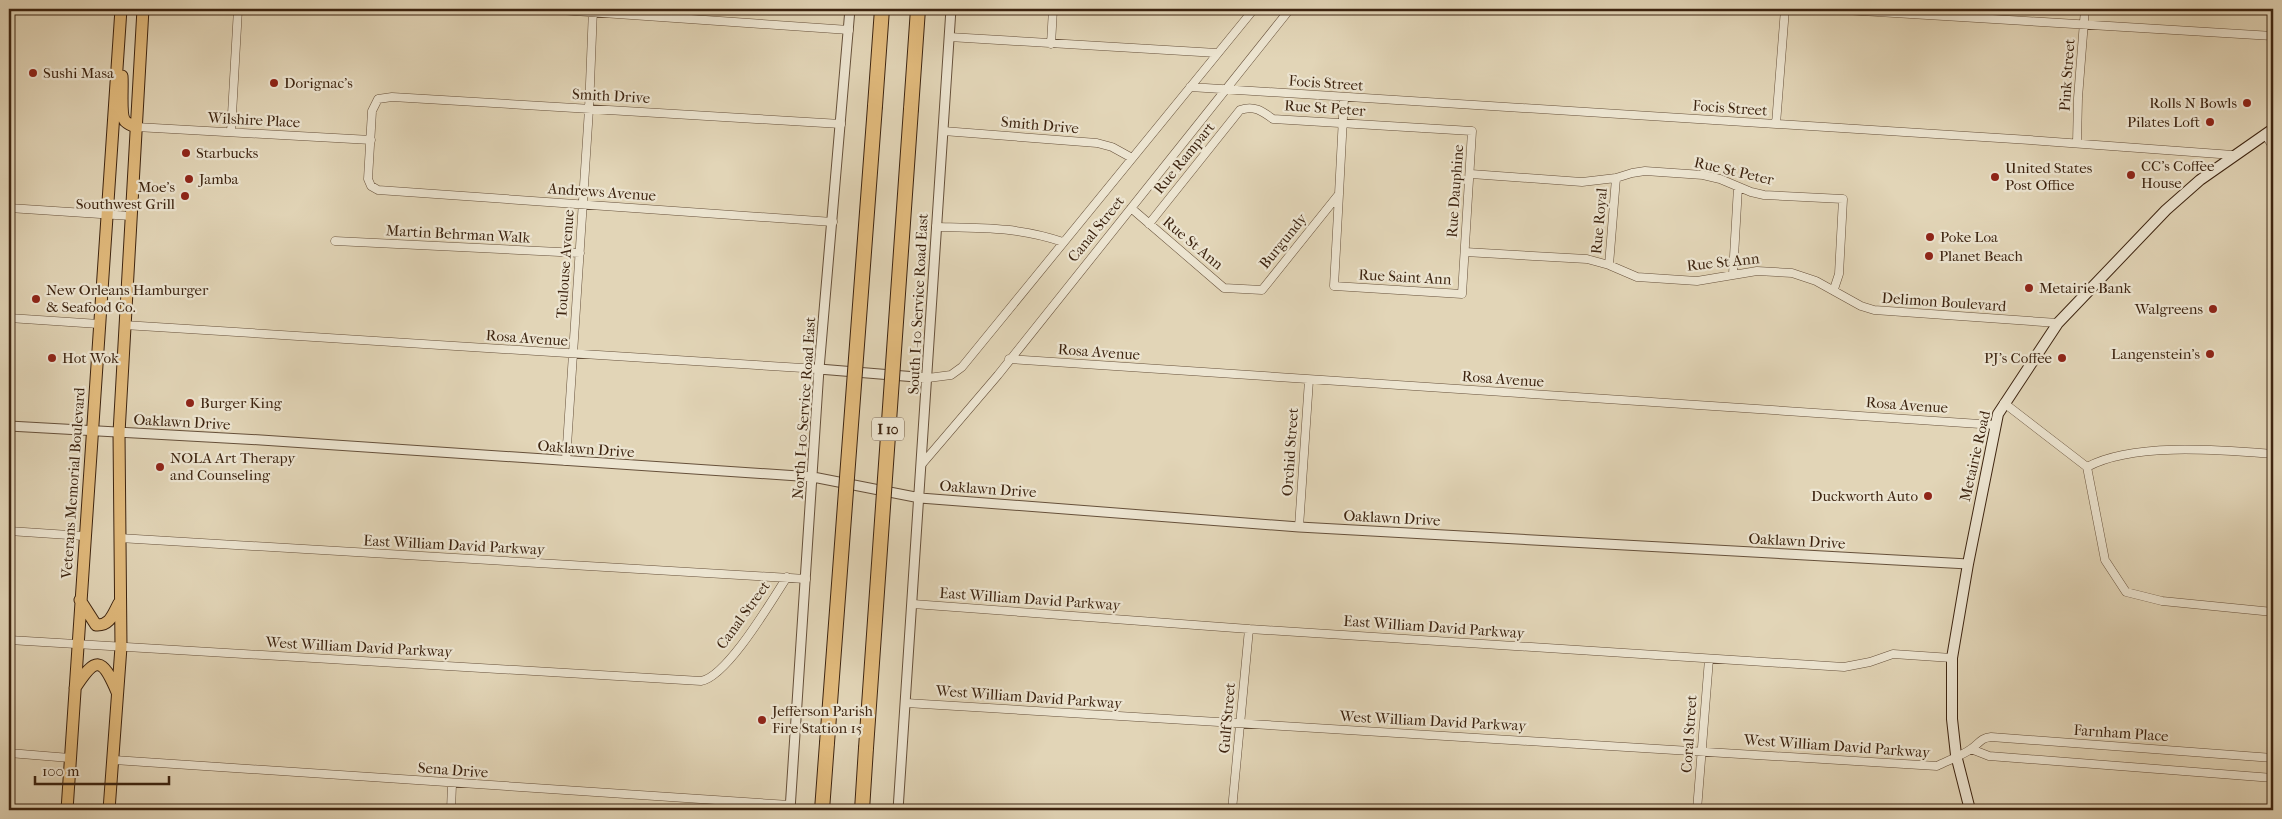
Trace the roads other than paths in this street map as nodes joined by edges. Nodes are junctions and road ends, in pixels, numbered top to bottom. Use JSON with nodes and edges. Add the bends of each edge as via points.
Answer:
{"nodes":[{"id":1,"x":122,"y":9,"type":"edge"},
{"id":2,"x":143,"y":9,"type":"edge"},
{"id":3,"x":238,"y":9,"type":"edge"},
{"id":4,"x":545,"y":9,"type":"edge"},
{"id":5,"x":850,"y":9,"type":"edge"},
{"id":6,"x":882,"y":9,"type":"edge"},
{"id":7,"x":918,"y":9,"type":"edge"},
{"id":8,"x":951,"y":9,"type":"edge"},
{"id":9,"x":1053,"y":9,"type":"edge"},
{"id":10,"x":1254,"y":9,"type":"edge"},
{"id":11,"x":1290,"y":9,"type":"edge"},
{"id":12,"x":1785,"y":9,"type":"edge"},
{"id":13,"x":1828,"y":9,"type":"edge"},
{"id":14,"x":2086,"y":9,"type":"edge"},
{"id":15,"x":593,"y":10,"type":"edge"},
{"id":16,"x":2084,"y":24,"type":"junction"},
{"id":17,"x":849,"y":30,"type":"junction"},
{"id":18,"x":2273,"y":36,"type":"edge"},
{"id":19,"x":949,"y":37,"type":"junction"},
{"id":20,"x":1051,"y":44,"type":"junction"},
{"id":21,"x":118,"y":50,"type":"junction"},
{"id":22,"x":1217,"y":53,"type":"junction"},
{"id":23,"x":1190,"y":87,"type":"junction"},
{"id":24,"x":1225,"y":90,"type":"junction"},
{"id":25,"x":1344,"y":98,"type":"junction"},
{"id":26,"x":589,"y":109,"type":"junction"},
{"id":27,"x":1240,"y":110,"type":"joint"},
{"id":28,"x":1343,"y":123,"type":"junction"},
{"id":29,"x":841,"y":124,"type":"junction"},
{"id":30,"x":1776,"y":124,"type":"junction"},
{"id":31,"x":136,"y":127,"type":"junction"},
{"id":32,"x":943,"y":130,"type":"junction"},
{"id":33,"x":1472,"y":131,"type":"joint"},
{"id":34,"x":2269,"y":131,"type":"edge"},
{"id":35,"x":231,"y":132,"type":"junction"},
{"id":36,"x":371,"y":140,"type":"junction"},
{"id":37,"x":2077,"y":143,"type":"junction"},
{"id":38,"x":2273,"y":147,"type":"edge"},
{"id":39,"x":2233,"y":155,"type":"junction"},
{"id":40,"x":1132,"y":158,"type":"junction"},
{"id":41,"x":1471,"y":174,"type":"junction"},
{"id":42,"x":1616,"y":178,"type":"junction"},
{"id":43,"x":1738,"y":187,"type":"junction"},
{"id":44,"x":1339,"y":194,"type":"junction"},
{"id":45,"x":583,"y":205,"type":"junction"},
{"id":46,"x":9,"y":208,"type":"edge"},
{"id":47,"x":1131,"y":208,"type":"junction"},
{"id":48,"x":107,"y":215,"type":"junction"},
{"id":49,"x":131,"y":216,"type":"junction"},
{"id":50,"x":833,"y":222,"type":"junction"},
{"id":51,"x":1149,"y":224,"type":"junction"},
{"id":52,"x":936,"y":227,"type":"junction"},
{"id":53,"x":335,"y":241,"type":"dead end"},
{"id":54,"x":1063,"y":242,"type":"junction"},
{"id":55,"x":1465,"y":252,"type":"junction"},
{"id":56,"x":580,"y":253,"type":"junction"},
{"id":57,"x":1609,"y":265,"type":"junction"},
{"id":58,"x":1733,"y":274,"type":"junction"},
{"id":59,"x":1241,"y":289,"type":"joint"},
{"id":60,"x":1834,"y":289,"type":"junction"},
{"id":61,"x":9,"y":318,"type":"edge"},
{"id":62,"x":99,"y":324,"type":"junction"},
{"id":63,"x":2058,"y":324,"type":"junction"},
{"id":64,"x":124,"y":325,"type":"junction"},
{"id":65,"x":573,"y":355,"type":"junction"},
{"id":66,"x":1009,"y":359,"type":"junction"},
{"id":67,"x":820,"y":369,"type":"junction"},
{"id":68,"x":928,"y":378,"type":"junction"},
{"id":69,"x":1309,"y":380,"type":"junction"},
{"id":70,"x":2004,"y":402,"type":"junction"},
{"id":71,"x":1995,"y":425,"type":"junction"},
{"id":72,"x":9,"y":426,"type":"edge"},
{"id":73,"x":92,"y":432,"type":"junction"},
{"id":74,"x":119,"y":433,"type":"junction"},
{"id":75,"x":2273,"y":454,"type":"edge"},
{"id":76,"x":566,"y":461,"type":"junction"},
{"id":77,"x":922,"y":464,"type":"junction"},
{"id":78,"x":2087,"y":466,"type":"junction"},
{"id":79,"x":812,"y":477,"type":"junction"},
{"id":80,"x":920,"y":498,"type":"junction"},
{"id":81,"x":1299,"y":527,"type":"junction"},
{"id":82,"x":9,"y":531,"type":"edge"},
{"id":83,"x":84,"y":536,"type":"junction"},
{"id":84,"x":119,"y":538,"type":"junction"},
{"id":85,"x":1968,"y":564,"type":"junction"},
{"id":86,"x":787,"y":578,"type":"junction"},
{"id":87,"x":806,"y":579,"type":"junction"},
{"id":88,"x":80,"y":600,"type":"junction"},
{"id":89,"x":120,"y":601,"type":"junction"},
{"id":90,"x":913,"y":604,"type":"junction"},
{"id":91,"x":2273,"y":612,"type":"edge"},
{"id":92,"x":1248,"y":629,"type":"junction"},
{"id":93,"x":9,"y":640,"type":"edge"},
{"id":94,"x":78,"y":645,"type":"junction"},
{"id":95,"x":121,"y":647,"type":"junction"},
{"id":96,"x":1952,"y":658,"type":"junction"},
{"id":97,"x":1709,"y":659,"type":"junction"},
{"id":98,"x":706,"y":680,"type":"joint"},
{"id":99,"x":74,"y":689,"type":"junction"},
{"id":100,"x":119,"y":696,"type":"junction"},
{"id":101,"x":906,"y":703,"type":"junction"},
{"id":102,"x":1240,"y":724,"type":"junction"},
{"id":103,"x":1971,"y":749,"type":"junction"},
{"id":104,"x":1702,"y":751,"type":"junction"},
{"id":105,"x":9,"y":753,"type":"edge"},
{"id":106,"x":1956,"y":755,"type":"junction"},
{"id":107,"x":70,"y":758,"type":"junction"},
{"id":108,"x":2273,"y":758,"type":"edge"},
{"id":109,"x":114,"y":760,"type":"junction"},
{"id":110,"x":2273,"y":778,"type":"edge"},
{"id":111,"x":452,"y":784,"type":"junction"},
{"id":112,"x":790,"y":808,"type":"edge"},
{"id":113,"x":67,"y":810,"type":"edge"},
{"id":114,"x":109,"y":810,"type":"edge"},
{"id":115,"x":451,"y":810,"type":"edge"},
{"id":116,"x":822,"y":810,"type":"edge"},
{"id":117,"x":862,"y":810,"type":"edge"},
{"id":118,"x":899,"y":810,"type":"edge"},
{"id":119,"x":1232,"y":810,"type":"edge"},
{"id":120,"x":1697,"y":810,"type":"edge"},
{"id":121,"x":1970,"y":810,"type":"edge"}],
"edges":[{"from":1,"to":21,"type":"main road","name":"Veterans Memorial Boulevard"},
{"from":2,"to":31,"type":"main road"},
{"from":3,"to":35,"type":"street"},
{"from":4,"to":15,"type":"street"},
{"from":5,"to":17,"type":"street","name":"North I-10 Service Road East"},
{"from":6,"to":116,"type":"highway","number":"I 10","bridge":true},
{"from":7,"to":117,"type":"highway","number":"I 10","bridge":true},
{"from":8,"to":19,"type":"street","name":"South I-10 Service Road East"},
{"from":9,"to":20,"type":"street"},
{"from":10,"to":22,"type":"street","name":"Canal Street"},
{"from":11,"to":24,"type":"street","name":"Canal Street"},
{"from":12,"to":30,"type":"street"},
{"from":13,"to":16,"type":"street"},
{"from":14,"to":16,"type":"street","name":"Pink Street"},
{"from":15,"to":17,"type":"street"},
{"from":15,"to":26,"type":"street","name":"Toulouse Avenue"},
{"from":16,"to":18,"type":"street"},
{"from":16,"to":37,"type":"street","name":"Pink Street"},
{"from":17,"to":29,"type":"street","name":"North I-10 Service Road East"},
{"from":19,"to":20,"type":"street"},
{"from":19,"to":32,"type":"street","name":"South I-10 Service Road East"},
{"from":20,"to":22,"type":"street"},
{"from":21,"to":31,"type":"main road","via":[[124,92],[122,114],[126,122]]},
{"from":21,"to":48,"type":"main road","name":"Veterans Memorial Boulevard"},
{"from":22,"to":23,"type":"street","name":"Canal Street"},
{"from":23,"to":24,"type":"street","name":"Focis Street"},
{"from":23,"to":40,"type":"street","name":"Canal Street"},
{"from":24,"to":25,"type":"street","name":"Focis Street"},
{"from":24,"to":47,"type":"street","name":"Canal Street"},
{"from":25,"to":28,"type":"street"},
{"from":25,"to":30,"type":"street","name":"Focis Street"},
{"from":26,"to":29,"type":"street","name":"Smith Drive"},
{"from":26,"to":36,"type":"street","name":"Smith Drive","via":[[392,97],[378,99],[372,110]]},
{"from":26,"to":45,"type":"street","name":"Toulouse Avenue"},
{"from":27,"to":28,"type":"street","name":"Rue St Peter","via":[[1254,107],[1274,119]]},
{"from":27,"to":51,"type":"street","name":"Rue Rampart"},
{"from":28,"to":33,"type":"street","name":"Rue St Peter"},
{"from":28,"to":44,"type":"street"},
{"from":29,"to":50,"type":"street","name":"North I-10 Service Road East"},
{"from":30,"to":37,"type":"street","name":"Focis Street"},
{"from":31,"to":35,"type":"street","name":"Wilshire Place"},
{"from":31,"to":49,"type":"main road"},
{"from":32,"to":40,"type":"street","name":"Smith Drive","via":[[1097,143]]},
{"from":32,"to":52,"type":"street","name":"South I-10 Service Road East"},
{"from":33,"to":41,"type":"street","name":"Rue Dauphine"},
{"from":34,"to":38,"type":"street"},
{"from":34,"to":39,"type":"main road","name":"Metairie Road"},
{"from":35,"to":36,"type":"street","name":"Wilshire Place"},
{"from":36,"to":45,"type":"street","name":"Andrews Avenue","via":[[368,179],[378,190]]},
{"from":37,"to":39,"type":"street","name":"Focis Street"},
{"from":39,"to":63,"type":"main road","name":"Metairie Road","via":[[2166,210]]},
{"from":40,"to":54,"type":"street","name":"Canal Street"},
{"from":41,"to":42,"type":"street","name":"Rue St Peter","via":[[1582,182]]},
{"from":41,"to":55,"type":"street","name":"Rue Dauphine"},
{"from":42,"to":43,"type":"street","name":"Rue St Peter","via":[[1645,172],[1703,175]]},
{"from":42,"to":57,"type":"street","name":"Rue Royal"},
{"from":43,"to":58,"type":"street"},
{"from":43,"to":60,"type":"street","name":"Rue St Peter","via":[[1764,194],[1843,199],[1839,274]]},
{"from":44,"to":55,"type":"street","name":"Rue Saint Ann","via":[[1334,286],[1462,294]]},
{"from":44,"to":59,"type":"street","name":"Burgundy","via":[[1262,290]]},
{"from":45,"to":50,"type":"street","name":"Andrews Avenue"},
{"from":45,"to":56,"type":"street","name":"Toulouse Avenue"},
{"from":46,"to":48,"type":"street"},
{"from":47,"to":51,"type":"street","name":"Rue St Ann"},
{"from":47,"to":66,"type":"street","name":"Canal Street"},
{"from":48,"to":49,"type":"street"},
{"from":48,"to":62,"type":"main road","name":"Veterans Memorial Boulevard"},
{"from":49,"to":64,"type":"main road"},
{"from":50,"to":67,"type":"street","name":"North I-10 Service Road East"},
{"from":51,"to":59,"type":"street","name":"Rue St Ann","via":[[1224,288]]},
{"from":52,"to":54,"type":"street","via":[[1007,228]]},
{"from":52,"to":68,"type":"street","name":"South I-10 Service Road East"},
{"from":53,"to":56,"type":"street","name":"Martin Behrman Walk"},
{"from":54,"to":68,"type":"street","name":"Canal Street","via":[[962,367],[951,375]]},
{"from":55,"to":57,"type":"street","name":"Rue St Ann","via":[[1568,257]]},
{"from":56,"to":65,"type":"street","name":"Toulouse Avenue"},
{"from":57,"to":58,"type":"street","name":"Rue St Ann","via":[[1636,277],[1697,281]]},
{"from":58,"to":60,"type":"street","name":"Rue St Ann","via":[[1792,272]]},
{"from":60,"to":63,"type":"street","name":"Delimon Boulevard","via":[[1861,306],[1874,310]]},
{"from":61,"to":62,"type":"street"},
{"from":62,"to":73,"type":"main road","name":"Veterans Memorial Boulevard"},
{"from":63,"to":70,"type":"main road","name":"Metairie Road"},
{"from":64,"to":65,"type":"street","name":"Rosa Avenue"},
{"from":64,"to":74,"type":"main road"},
{"from":65,"to":67,"type":"street","name":"Rosa Avenue"},
{"from":65,"to":76,"type":"street","name":"Toulouse Avenue"},
{"from":66,"to":69,"type":"street","name":"Rosa Avenue"},
{"from":66,"to":77,"type":"street","name":"Canal Street"},
{"from":67,"to":68,"type":"street","name":"Rosa Avenue"},
{"from":67,"to":79,"type":"street","name":"North I-10 Service Road East"},
{"from":68,"to":77,"type":"street","name":"South I-10 Service Road East"},
{"from":69,"to":71,"type":"street","name":"Rosa Avenue"},
{"from":69,"to":81,"type":"street","name":"Orchid Street"},
{"from":70,"to":71,"type":"main road","name":"Metairie Road"},
{"from":70,"to":78,"type":"street"},
{"from":71,"to":85,"type":"main road","name":"Metairie Road"},
{"from":72,"to":73,"type":"street","name":"Oaklawn Drive"},
{"from":73,"to":74,"type":"street","name":"Oaklawn Drive"},
{"from":73,"to":83,"type":"main road","name":"Veterans Memorial Boulevard"},
{"from":74,"to":76,"type":"street","name":"Oaklawn Drive"},
{"from":74,"to":84,"type":"main road"},
{"from":75,"to":78,"type":"street","via":[[2180,450],[2136,453]]},
{"from":76,"to":79,"type":"street","name":"Oaklawn Drive"},
{"from":77,"to":80,"type":"street","name":"South I-10 Service Road East"},
{"from":78,"to":91,"type":"street","via":[[2105,560],[2126,592],[2162,602]]},
{"from":79,"to":80,"type":"street","name":"Oaklawn Drive"},
{"from":79,"to":87,"type":"street","name":"North I-10 Service Road East"},
{"from":80,"to":81,"type":"street","name":"Oaklawn Drive"},
{"from":80,"to":90,"type":"street","name":"South I-10 Service Road East"},
{"from":81,"to":85,"type":"street","name":"Oaklawn Drive"},
{"from":82,"to":83,"type":"street"},
{"from":83,"to":88,"type":"main road","name":"Veterans Memorial Boulevard"},
{"from":84,"to":86,"type":"street","name":"East William David Parkway"},
{"from":84,"to":89,"type":"main road"},
{"from":85,"to":96,"type":"main road","name":"Metairie Road"},
{"from":86,"to":87,"type":"street","name":"Canal Street"},
{"from":86,"to":98,"type":"street","name":"Canal Street","via":[[744,642],[714,676]]},
{"from":87,"to":112,"type":"street","name":"North I-10 Service Road East"},
{"from":88,"to":89,"type":"main road","via":[[92,622],[100,626],[110,621]]},
{"from":88,"to":94,"type":"main road","name":"Veterans Memorial Boulevard"},
{"from":89,"to":95,"type":"main road"},
{"from":90,"to":92,"type":"street","name":"East William David Parkway"},
{"from":90,"to":101,"type":"street","name":"South I-10 Service Road East"},
{"from":92,"to":97,"type":"street","name":"East William David Parkway"},
{"from":92,"to":102,"type":"street","name":"Gulf Street"},
{"from":93,"to":94,"type":"street","name":"West William David Parkway"},
{"from":94,"to":95,"type":"street","name":"West William David Parkway"},
{"from":94,"to":99,"type":"main road","name":"Veterans Memorial Boulevard"},
{"from":95,"to":98,"type":"street","name":"West William David Parkway"},
{"from":95,"to":100,"type":"main road"},
{"from":96,"to":97,"type":"street","name":"East William David Parkway","via":[[1894,654],[1844,667]]},
{"from":96,"to":106,"type":"main road","name":"Metairie Road","via":[[1952,719]]},
{"from":97,"to":104,"type":"street","name":"Coral Street"},
{"from":99,"to":100,"type":"main road","via":[[88,668],[99,666],[108,671]]},
{"from":99,"to":107,"type":"main road","name":"Veterans Memorial Boulevard"},
{"from":100,"to":109,"type":"main road"},
{"from":101,"to":102,"type":"street","name":"West William David Parkway"},
{"from":101,"to":118,"type":"street","name":"South I-10 Service Road East"},
{"from":102,"to":104,"type":"street","name":"West William David Parkway"},
{"from":102,"to":119,"type":"street","name":"Gulf Street"},
{"from":103,"to":106,"type":"street","name":"Farnham Place"},
{"from":103,"to":108,"type":"street","name":"Farnham Place","via":[[1977,742],[1991,737]]},
{"from":103,"to":110,"type":"street","via":[[1988,756]]},
{"from":104,"to":106,"type":"street","name":"West William David Parkway","via":[[1937,766]]},
{"from":104,"to":120,"type":"street","name":"Coral Street"},
{"from":105,"to":107,"type":"street"},
{"from":106,"to":121,"type":"main road","name":"Metairie Road"},
{"from":107,"to":113,"type":"main road","name":"Veterans Memorial Boulevard"},
{"from":109,"to":111,"type":"street","name":"Sena Drive"},
{"from":109,"to":114,"type":"main road"},
{"from":111,"to":112,"type":"street","name":"Sena Drive"},
{"from":111,"to":115,"type":"street"}]}
